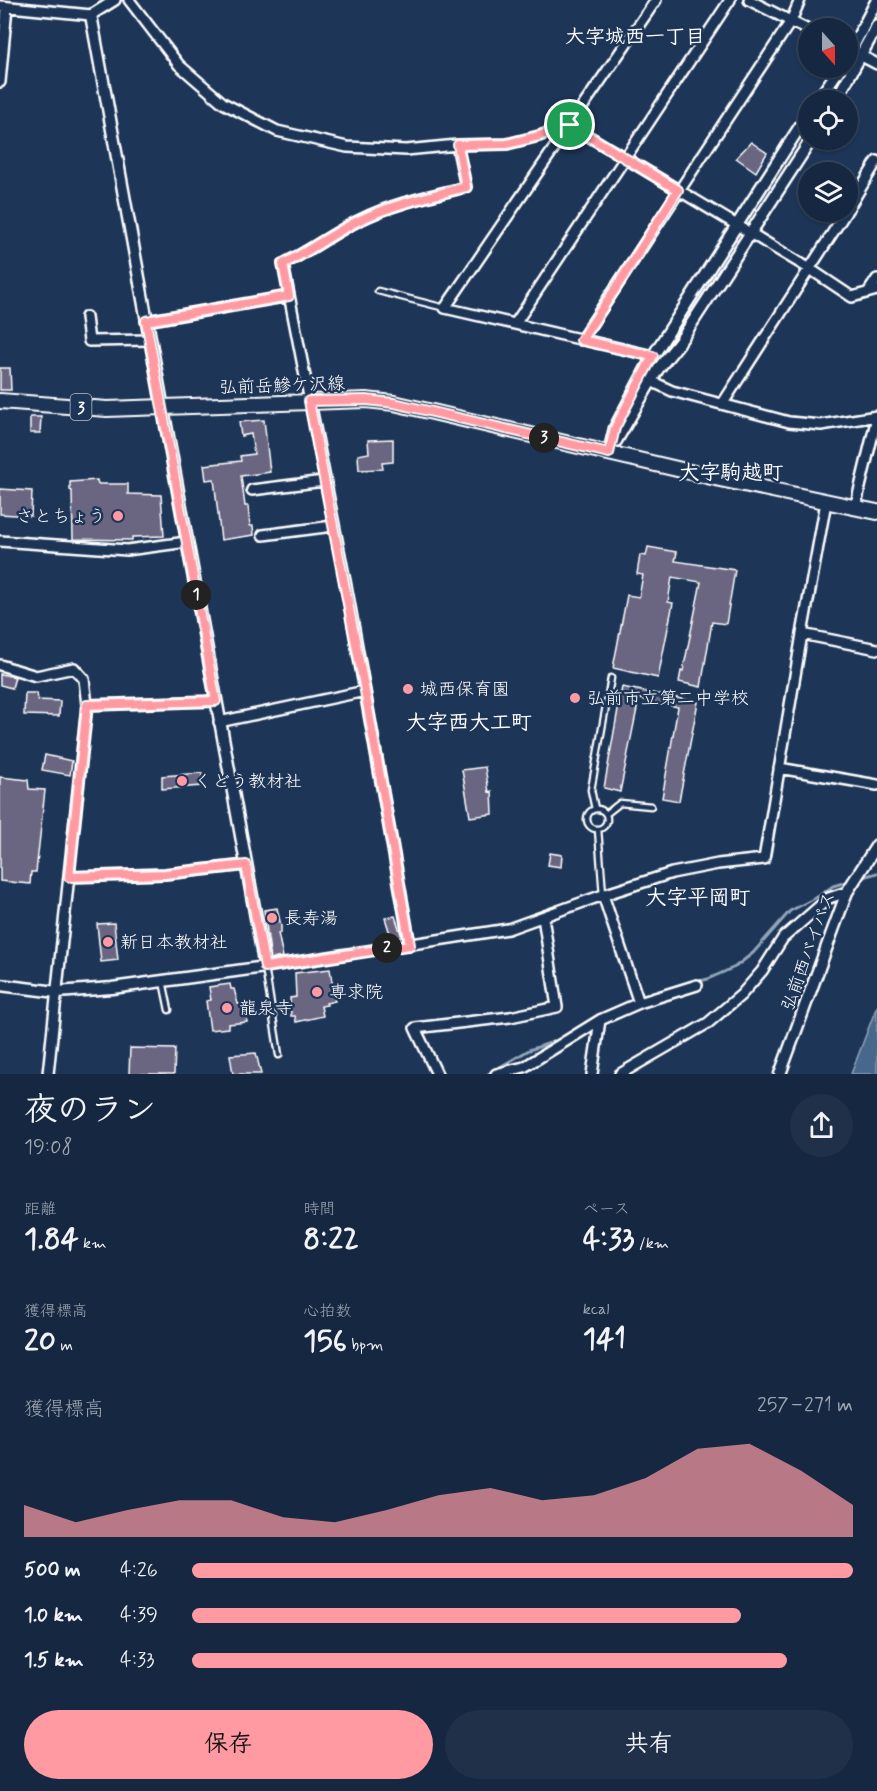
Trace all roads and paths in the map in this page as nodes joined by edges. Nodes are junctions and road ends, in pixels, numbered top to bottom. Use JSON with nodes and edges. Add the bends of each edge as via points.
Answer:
{"nodes":[{"id":1,"x":115,"y":0,"type":"edge"},
{"id":2,"x":129,"y":0,"type":"edge"},
{"id":3,"x":656,"y":0,"type":"edge"},
{"id":4,"x":730,"y":0,"type":"edge"},
{"id":5,"x":748,"y":0,"type":"edge"},
{"id":6,"x":800,"y":0,"type":"edge"},
{"id":7,"x":877,"y":0,"type":"edge"},
{"id":8,"x":3,"y":7,"type":"edge"},
{"id":9,"x":91,"y":15,"type":"junction"},
{"id":10,"x":791,"y":21,"type":"junction"},
{"id":11,"x":798,"y":25,"type":"edge"},
{"id":12,"x":877,"y":26,"type":"edge"},
{"id":13,"x":858,"y":35,"type":"edge"},
{"id":14,"x":858,"y":55,"type":"edge"},
{"id":15,"x":862,"y":56,"type":"junction"},
{"id":16,"x":877,"y":64,"type":"edge"},
{"id":17,"x":0,"y":82,"type":"edge"},
{"id":18,"x":842,"y":90,"type":"edge"},
{"id":19,"x":570,"y":125,"type":"junction"},
{"id":20,"x":798,"y":130,"type":"edge"},
{"id":21,"x":458,"y":145,"type":"junction"},
{"id":22,"x":804,"y":150,"type":"edge"},
{"id":23,"x":626,"y":158,"type":"junction"},
{"id":24,"x":877,"y":161,"type":"edge"},
{"id":25,"x":678,"y":190,"type":"junction"},
{"id":26,"x":858,"y":192,"type":"edge"},
{"id":27,"x":839,"y":222,"type":"edge"},
{"id":28,"x":737,"y":226,"type":"junction"},
{"id":29,"x":750,"y":233,"type":"junction"},
{"id":30,"x":810,"y":268,"type":"junction"},
{"id":31,"x":877,"y":279,"type":"edge"},
{"id":32,"x":378,"y":291,"type":"dead end"},
{"id":33,"x":873,"y":291,"type":"edge"},
{"id":34,"x":289,"y":296,"type":"junction"},
{"id":35,"x":446,"y":308,"type":"junction"},
{"id":36,"x":86,"y":317,"type":"dead end"},
{"id":37,"x":146,"y":321,"type":"junction"},
{"id":38,"x":515,"y":324,"type":"junction"},
{"id":39,"x":150,"y":339,"type":"junction"},
{"id":40,"x":581,"y":340,"type":"junction"},
{"id":41,"x":653,"y":356,"type":"junction"},
{"id":42,"x":651,"y":381,"type":"junction"},
{"id":43,"x":0,"y":401,"type":"edge"},
{"id":44,"x":309,"y":401,"type":"junction"},
{"id":45,"x":723,"y":403,"type":"junction"},
{"id":46,"x":162,"y":408,"type":"junction"},
{"id":47,"x":877,"y":416,"type":"edge"},
{"id":48,"x":609,"y":453,"type":"junction"},
{"id":49,"x":324,"y":481,"type":"junction"},
{"id":50,"x":252,"y":490,"type":"dead end"},
{"id":51,"x":826,"y":502,"type":"junction"},
{"id":52,"x":855,"y":508,"type":"junction"},
{"id":53,"x":877,"y":512,"type":"edge"},
{"id":54,"x":333,"y":526,"type":"junction"},
{"id":55,"x":263,"y":535,"type":"dead end"},
{"id":56,"x":0,"y":541,"type":"edge"},
{"id":57,"x":186,"y":542,"type":"junction"},
{"id":58,"x":802,"y":634,"type":"junction"},
{"id":59,"x":877,"y":649,"type":"edge"},
{"id":60,"x":0,"y":665,"type":"edge"},
{"id":61,"x":611,"y":678,"type":"dead end"},
{"id":62,"x":365,"y":691,"type":"junction"},
{"id":63,"x":216,"y":701,"type":"junction"},
{"id":64,"x":87,"y":705,"type":"junction"},
{"id":65,"x":219,"y":722,"type":"junction"},
{"id":66,"x":779,"y":768,"type":"junction"},
{"id":67,"x":877,"y":785,"type":"edge"},
{"id":68,"x":651,"y":806,"type":"dead end"},
{"id":69,"x":595,"y":809,"type":"junction"},
{"id":70,"x":606,"y":814,"type":"junction"},
{"id":71,"x":598,"y":828,"type":"junction"},
{"id":72,"x":877,"y":845,"type":"edge"},
{"id":73,"x":246,"y":865,"type":"junction"},
{"id":74,"x":69,"y":877,"type":"junction"},
{"id":75,"x":848,"y":892,"type":"junction"},
{"id":76,"x":603,"y":895,"type":"junction"},
{"id":77,"x":543,"y":917,"type":"junction"},
{"id":78,"x":410,"y":945,"type":"junction"},
{"id":79,"x":265,"y":967,"type":"junction"},
{"id":80,"x":163,"y":981,"type":"junction"},
{"id":81,"x":0,"y":985,"type":"edge"},
{"id":82,"x":697,"y":985,"type":"dead end"},
{"id":83,"x":57,"y":992,"type":"junction"},
{"id":84,"x":639,"y":1003,"type":"junction"},
{"id":85,"x":168,"y":1011,"type":"dead end"},
{"id":86,"x":600,"y":1020,"type":"junction"},
{"id":87,"x":279,"y":1055,"type":"dead end"},
{"id":88,"x":48,"y":1074,"type":"edge"},
{"id":89,"x":437,"y":1074,"type":"edge"},
{"id":90,"x":496,"y":1074,"type":"edge"},
{"id":91,"x":592,"y":1074,"type":"edge"},
{"id":92,"x":620,"y":1074,"type":"edge"},
{"id":93,"x":780,"y":1074,"type":"edge"}],
"edges":[{"from":1,"to":9,"type":"street"},
{"from":2,"to":21,"type":"street","via":[[188,73],[223,103],[277,130],[347,147],[406,150]]},
{"from":3,"to":19,"type":"street"},
{"from":4,"to":23,"type":"street"},
{"from":5,"to":10,"type":"street"},
{"from":6,"to":10,"type":"street"},
{"from":7,"to":13,"type":"street"},
{"from":8,"to":9,"type":"street"},
{"from":8,"to":17,"type":"street"},
{"from":9,"to":37,"type":"street"},
{"from":10,"to":11,"type":"street"},
{"from":10,"to":25,"type":"street"},
{"from":12,"to":15,"type":"street"},
{"from":14,"to":15,"type":"street"},
{"from":15,"to":16,"type":"street"},
{"from":15,"to":18,"type":"street"},
{"from":19,"to":21,"type":"street","via":[[507,144]]},
{"from":19,"to":23,"type":"street"},
{"from":19,"to":35,"type":"street"},
{"from":20,"to":28,"type":"street"},
{"from":21,"to":34,"type":"street","via":[[466,187],[392,206],[283,264]]},
{"from":22,"to":29,"type":"street"},
{"from":23,"to":25,"type":"street"},
{"from":23,"to":38,"type":"street"},
{"from":24,"to":26,"type":"street"},
{"from":25,"to":28,"type":"street"},
{"from":25,"to":40,"type":"street"},
{"from":27,"to":30,"type":"street"},
{"from":28,"to":29,"type":"street"},
{"from":28,"to":41,"type":"street"},
{"from":29,"to":30,"type":"street"},
{"from":29,"to":42,"type":"street"},
{"from":30,"to":33,"type":"street","via":[[852,297]]},
{"from":30,"to":45,"type":"street"},
{"from":31,"to":33,"type":"street"},
{"from":32,"to":35,"type":"lane"},
{"from":34,"to":37,"type":"street"},
{"from":34,"to":44,"type":"street"},
{"from":35,"to":38,"type":"street"},
{"from":36,"to":39,"type":"street","via":[[89,341]]},
{"from":37,"to":39,"type":"street"},
{"from":38,"to":40,"type":"street"},
{"from":39,"to":46,"type":"street"},
{"from":40,"to":41,"type":"street"},
{"from":41,"to":48,"type":"street","via":[[615,428]]},
{"from":42,"to":45,"type":"street","via":[[672,391]]},
{"from":42,"to":48,"type":"street"},
{"from":43,"to":46,"type":"main road","name":"弘前岳鰺ケ沢線","number":"3","via":[[107,409]]},
{"from":44,"to":46,"type":"main road","name":"弘前岳鰺ケ沢線","number":"3"},
{"from":44,"to":48,"type":"main road","name":"弘前岳鰺ケ沢線","number":"3","via":[[394,403]]},
{"from":44,"to":49,"type":"street"},
{"from":45,"to":47,"type":"street","via":[[789,422],[811,424]]},
{"from":46,"to":57,"type":"street"},
{"from":47,"to":52,"type":"street"},
{"from":48,"to":51,"type":"main road","name":"弘前岳鰺ケ沢線","number":"3"},
{"from":49,"to":50,"type":"street"},
{"from":49,"to":54,"type":"street"},
{"from":51,"to":52,"type":"main road","name":"弘前岳鰺ケ沢線","number":"3"},
{"from":51,"to":58,"type":"street"},
{"from":52,"to":53,"type":"main road","name":"弘前岳鰺ケ沢線","number":"3"},
{"from":54,"to":55,"type":"street"},
{"from":54,"to":62,"type":"street"},
{"from":56,"to":57,"type":"street","via":[[127,550]]},
{"from":57,"to":63,"type":"street"},
{"from":58,"to":59,"type":"street"},
{"from":58,"to":66,"type":"street"},
{"from":60,"to":64,"type":"street","via":[[36,676],[74,668],[84,680]]},
{"from":61,"to":69,"type":"lane","via":[[591,790]]},
{"from":62,"to":65,"type":"street"},
{"from":62,"to":78,"type":"street"},
{"from":63,"to":64,"type":"street"},
{"from":63,"to":65,"type":"street"},
{"from":64,"to":74,"type":"street"},
{"from":65,"to":73,"type":"street"},
{"from":66,"to":67,"type":"street"},
{"from":66,"to":76,"type":"street","via":[[764,859],[672,873]]},
{"from":68,"to":70,"type":"lane","via":[[620,802]]},
{"from":69,"to":70,"type":"lane"},
{"from":69,"to":71,"type":"lane","via":[[588,815],[588,822]]},
{"from":70,"to":71,"type":"lane","via":[[606,823]]},
{"from":71,"to":76,"type":"lane"},
{"from":72,"to":75,"type":"street","name":"弘前西バイパス"},
{"from":73,"to":74,"type":"street","via":[[165,874]]},
{"from":73,"to":79,"type":"street"},
{"from":74,"to":83,"type":"street"},
{"from":75,"to":92,"type":"street","via":[[829,898],[783,938],[741,995],[708,1023]]},
{"from":75,"to":93,"type":"street","name":"弘前西バイパス"},
{"from":76,"to":77,"type":"street"},
{"from":76,"to":84,"type":"street"},
{"from":77,"to":78,"type":"street","via":[[508,929]]},
{"from":77,"to":89,"type":"street","via":[[557,1006],[510,1017],[415,1028]]},
{"from":78,"to":79,"type":"street"},
{"from":79,"to":80,"type":"street"},
{"from":79,"to":87,"type":"lane"},
{"from":80,"to":83,"type":"street"},
{"from":80,"to":85,"type":"lane"},
{"from":81,"to":83,"type":"street"},
{"from":82,"to":84,"type":"street"},
{"from":83,"to":88,"type":"street"},
{"from":84,"to":86,"type":"street"},
{"from":86,"to":90,"type":"street","via":[[524,1067]]},
{"from":86,"to":91,"type":"street"}]}
